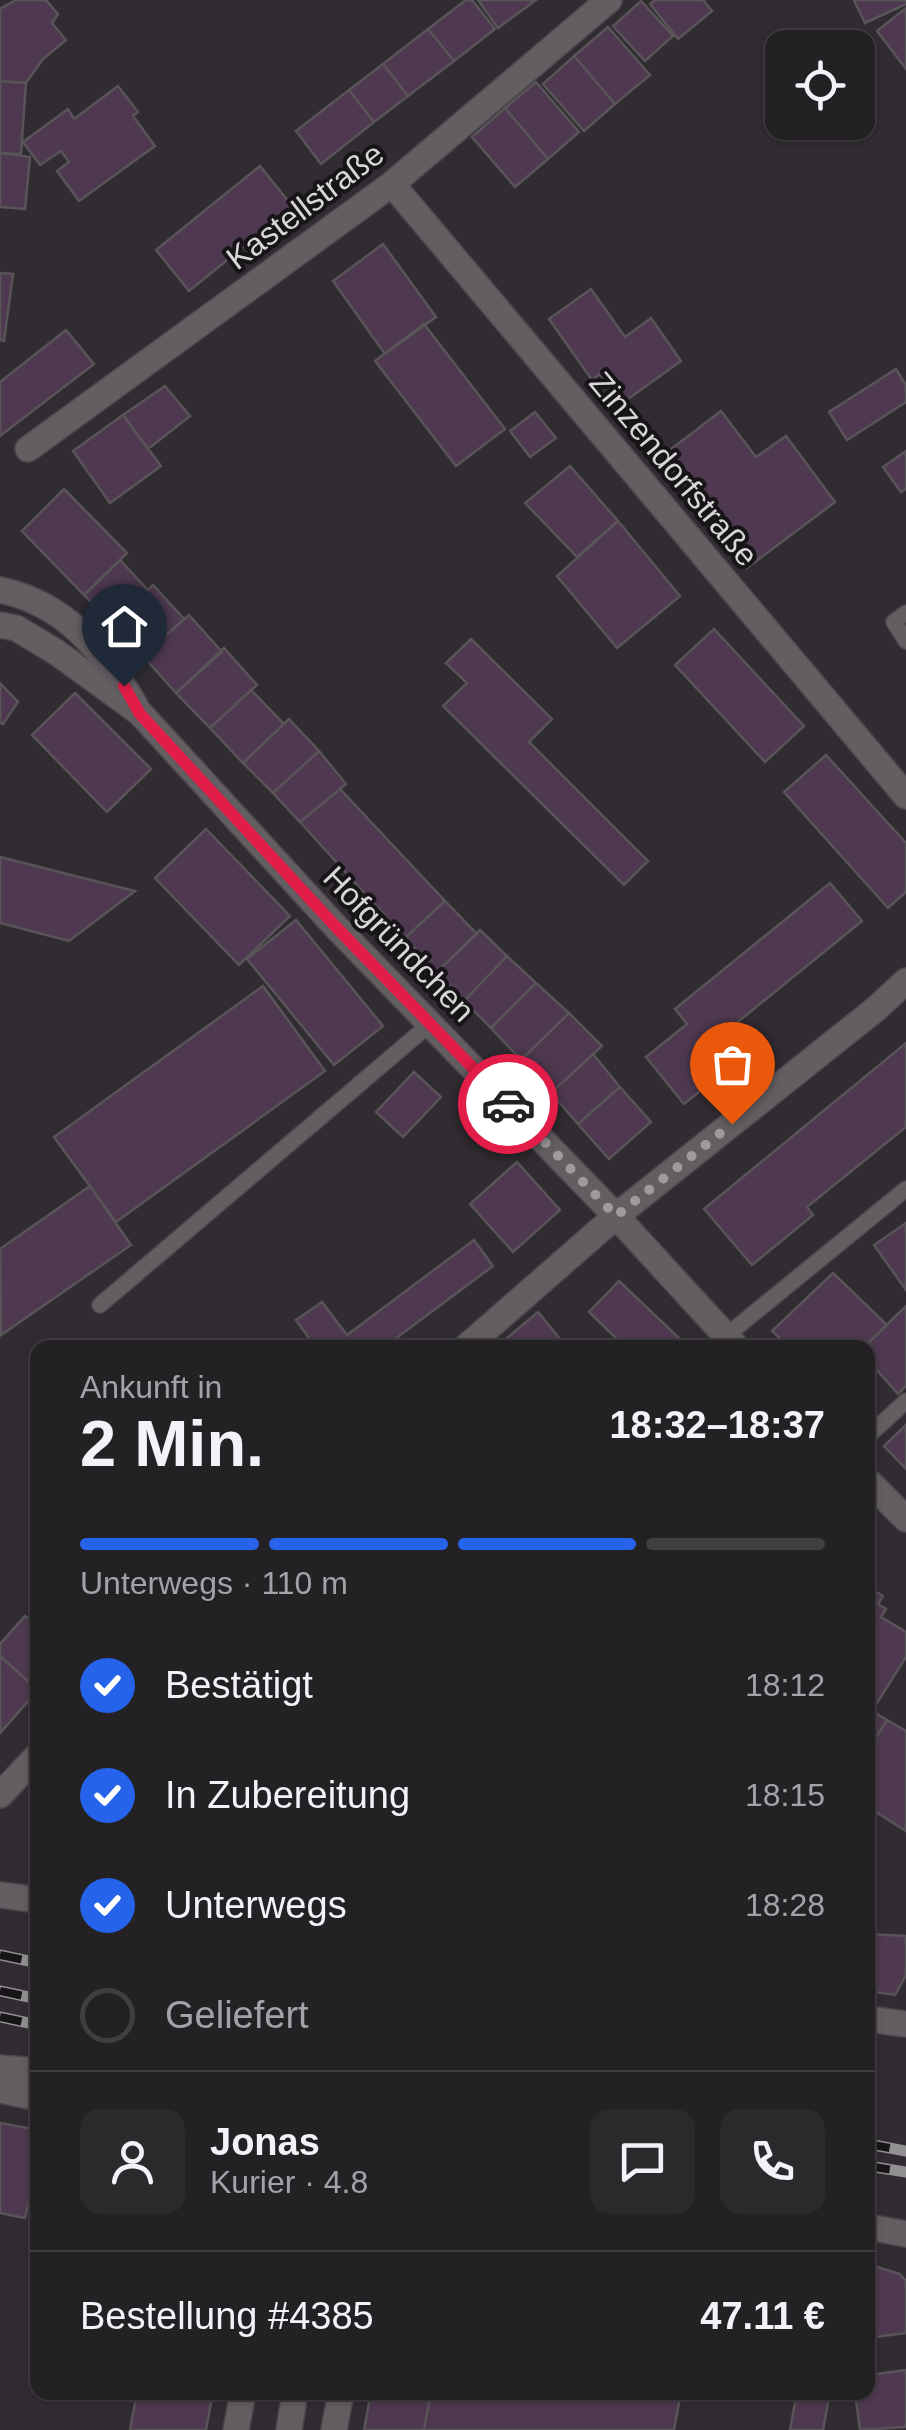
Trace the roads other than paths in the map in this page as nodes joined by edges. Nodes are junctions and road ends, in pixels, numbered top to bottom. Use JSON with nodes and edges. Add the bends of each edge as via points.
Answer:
{"nodes":[{"id":1,"x":609,"y":0,"type":"edge"},
{"id":2,"x":392,"y":184,"type":"junction"},
{"id":3,"x":28,"y":449,"type":"dead end"},
{"id":4,"x":0,"y":590,"type":"edge"},
{"id":5,"x":906,"y":613,"type":"edge"},
{"id":6,"x":0,"y":625,"type":"edge"},
{"id":7,"x":906,"y":642,"type":"edge"},
{"id":8,"x":140,"y":714,"type":"junction"},
{"id":9,"x":906,"y":796,"type":"edge"},
{"id":10,"x":906,"y":982,"type":"edge"},
{"id":11,"x":430,"y":1024,"type":"junction"},
{"id":12,"x":906,"y":1188,"type":"edge"},
{"id":13,"x":616,"y":1216,"type":"junction"},
{"id":14,"x":100,"y":1304,"type":"dead end"},
{"id":15,"x":474,"y":1340,"type":"edge"},
{"id":16,"x":730,"y":1340,"type":"edge"},
{"id":17,"x":734,"y":1340,"type":"edge"},
{"id":18,"x":906,"y":1401,"type":"edge"},
{"id":19,"x":875,"y":1430,"type":"edge"},
{"id":20,"x":875,"y":1488,"type":"edge"},
{"id":21,"x":906,"y":1519,"type":"edge"},
{"id":22,"x":30,"y":1763,"type":"edge"},
{"id":23,"x":0,"y":1795,"type":"edge"},
{"id":24,"x":0,"y":1895,"type":"edge"},
{"id":25,"x":30,"y":1899,"type":"edge"},
{"id":26,"x":875,"y":2020,"type":"edge"},
{"id":27,"x":906,"y":2024,"type":"edge"},
{"id":28,"x":0,"y":2068,"type":"edge"},
{"id":29,"x":30,"y":2070,"type":"edge"},
{"id":30,"x":0,"y":2090,"type":"edge"},
{"id":31,"x":30,"y":2096,"type":"edge"},
{"id":32,"x":875,"y":2228,"type":"edge"},
{"id":33,"x":906,"y":2234,"type":"edge"},
{"id":34,"x":242,"y":2400,"type":"edge"},
{"id":35,"x":294,"y":2400,"type":"edge"},
{"id":36,"x":340,"y":2400,"type":"edge"},
{"id":37,"x":236,"y":2430,"type":"edge"},
{"id":38,"x":289,"y":2430,"type":"edge"},
{"id":39,"x":334,"y":2430,"type":"edge"}],
"edges":[{"from":1,"to":2,"type":"street","name":"Kastellstraße"},
{"from":2,"to":3,"type":"street","name":"Kastellstraße"},
{"from":2,"to":9,"type":"street","name":"Zinzendorfstraße"},
{"from":4,"to":8,"type":"street","name":"Hofgründchen","via":[[48,606],[73,624],[108,659]]},
{"from":5,"to":7,"type":"lane","via":[[894,622]]},
{"from":6,"to":8,"type":"street","name":"Hofgründchen","via":[[56,652]]},
{"from":8,"to":11,"type":"street","name":"Hofgründchen"},
{"from":10,"to":13,"type":"street"},
{"from":11,"to":13,"type":"street","name":"Hofgründchen"},
{"from":11,"to":14,"type":"lane"},
{"from":12,"to":17,"type":"lane"},
{"from":13,"to":15,"type":"street"},
{"from":13,"to":16,"type":"street","name":"Hofgründchen"},
{"from":18,"to":19,"type":"lane"},
{"from":20,"to":21,"type":"street"},
{"from":22,"to":23,"type":"street"},
{"from":24,"to":25,"type":"street"},
{"from":26,"to":27,"type":"street"},
{"from":28,"to":29,"type":"street"},
{"from":30,"to":31,"type":"street"},
{"from":32,"to":33,"type":"street"},
{"from":34,"to":37,"type":"street"},
{"from":35,"to":38,"type":"street"},
{"from":36,"to":39,"type":"street"}]}
